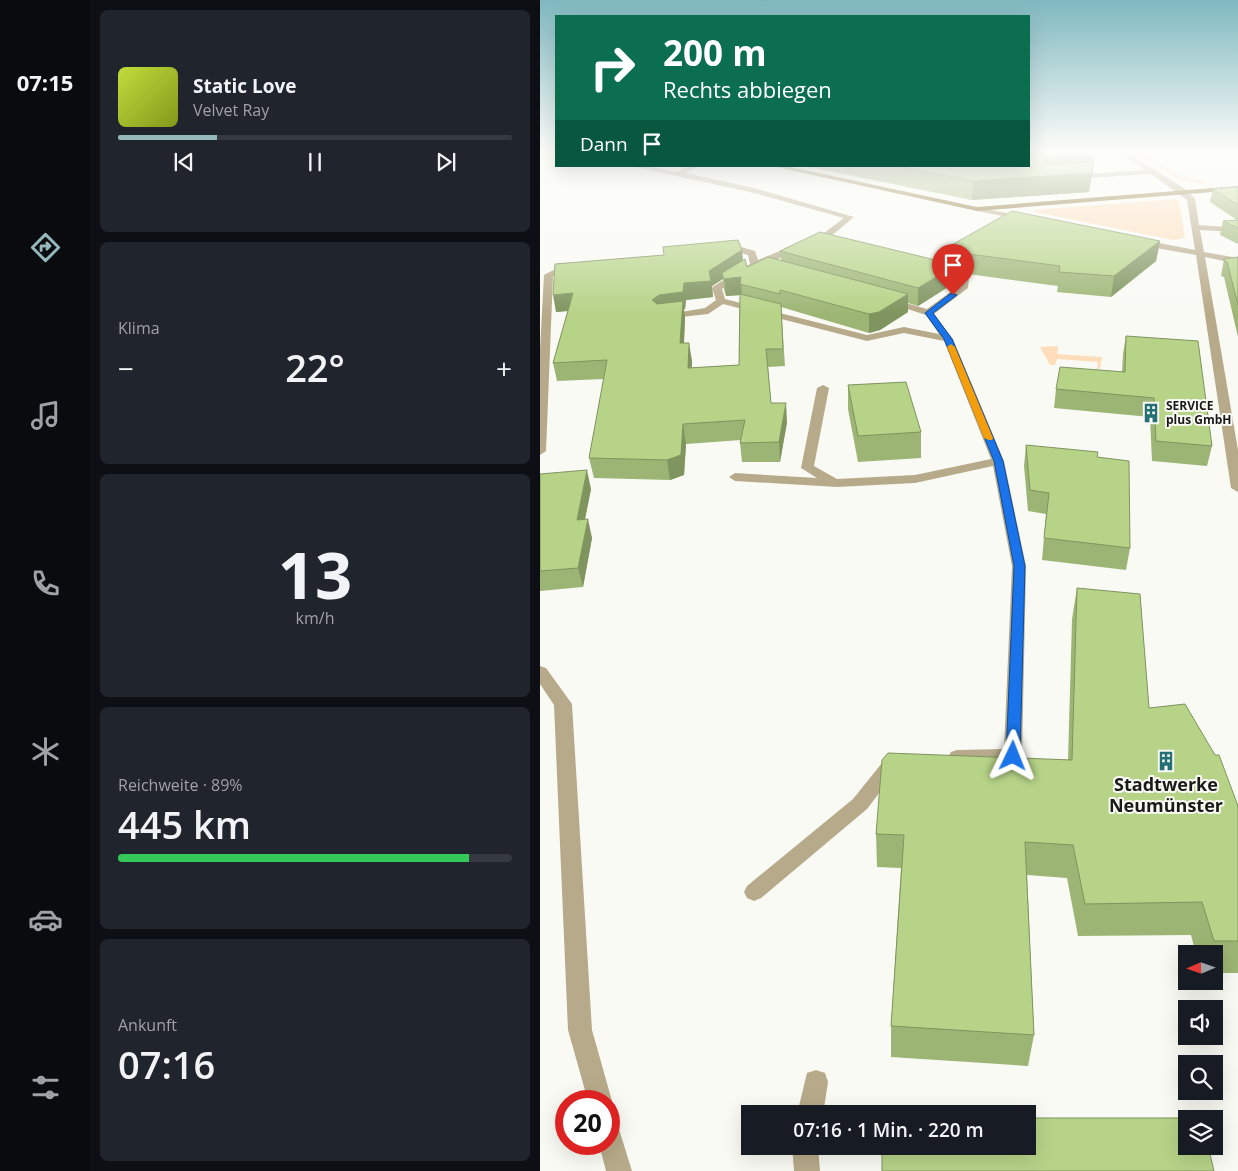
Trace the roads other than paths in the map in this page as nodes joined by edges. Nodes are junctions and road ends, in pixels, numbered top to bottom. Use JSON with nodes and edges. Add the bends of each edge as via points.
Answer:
{"nodes":[{"id":1,"x":808,"y":206,"type":"edge"},
{"id":2,"x":961,"y":206,"type":"edge"},
{"id":3,"x":1018,"y":206,"type":"edge"},
{"id":4,"x":1192,"y":206,"type":"edge"},
{"id":5,"x":977,"y":209,"type":"junction"},
{"id":6,"x":1032,"y":220,"type":"edge"},
{"id":7,"x":1195,"y":227,"type":"junction"},
{"id":8,"x":1238,"y":230,"type":"edge"},
{"id":9,"x":1130,"y":240,"type":"edge"},
{"id":10,"x":714,"y":253,"type":"edge"},
{"id":11,"x":1198,"y":254,"type":"junction"},
{"id":12,"x":1238,"y":261,"type":"edge"},
{"id":13,"x":927,"y":264,"type":"edge"},
{"id":14,"x":756,"y":265,"type":"junction"},
{"id":15,"x":583,"y":266,"type":"edge"},
{"id":16,"x":775,"y":270,"type":"edge"},
{"id":17,"x":881,"y":299,"type":"edge"},
{"id":18,"x":720,"y":301,"type":"junction"},
{"id":19,"x":929,"y":313,"type":"junction"},
{"id":20,"x":662,"y":317,"type":"edge"},
{"id":21,"x":948,"y":339,"type":"junction"},
{"id":22,"x":823,"y":388,"type":"dead end"},
{"id":23,"x":540,"y":451,"type":"edge"},
{"id":24,"x":998,"y":461,"type":"junction"},
{"id":25,"x":735,"y":477,"type":"dead end"},
{"id":26,"x":837,"y":483,"type":"junction"},
{"id":27,"x":1238,"y":488,"type":"edge"},
{"id":28,"x":540,"y":672,"type":"edge"},
{"id":29,"x":906,"y":758,"type":"edge"},
{"id":30,"x":936,"y":758,"type":"edge"},
{"id":31,"x":754,"y":892,"type":"dead end"},
{"id":32,"x":816,"y":1082,"type":"dead end"},
{"id":33,"x":597,"y":1090,"type":"edge"},
{"id":34,"x":812,"y":1105,"type":"edge"},
{"id":35,"x":614,"y":1155,"type":"edge"},
{"id":36,"x":806,"y":1155,"type":"edge"},
{"id":37,"x":618,"y":1171,"type":"edge"},
{"id":38,"x":807,"y":1171,"type":"edge"}],
"edges":[{"from":1,"to":14,"type":"street","via":[[850,217],[831,236]]},
{"from":2,"to":5,"type":"main road"},
{"from":3,"to":5,"type":"main road"},
{"from":4,"to":7,"type":"street"},
{"from":5,"to":6,"type":"street"},
{"from":7,"to":8,"type":"street"},
{"from":7,"to":11,"type":"street"},
{"from":9,"to":11,"type":"street"},
{"from":10,"to":14,"type":"street","via":[[741,250],[752,253]]},
{"from":11,"to":12,"type":"street"},
{"from":11,"to":27,"type":"street"},
{"from":13,"to":19,"type":"street","via":[[964,278],[965,286]]},
{"from":14,"to":16,"type":"street"},
{"from":14,"to":18,"type":"street","via":[[717,288]]},
{"from":15,"to":23,"type":"street","via":[[564,268],[550,275]]},
{"from":17,"to":19,"type":"street"},
{"from":18,"to":20,"type":"street","via":[[708,310]]},
{"from":18,"to":21,"type":"street","via":[[867,338],[904,330]]},
{"from":19,"to":21,"type":"street"},
{"from":21,"to":24,"type":"street"},
{"from":22,"to":26,"type":"street","via":[[807,468]]},
{"from":24,"to":26,"type":"street","via":[[915,479]]},
{"from":24,"to":30,"type":"street","via":[[1019,566],[1013,756]]},
{"from":25,"to":26,"type":"street"},
{"from":28,"to":33,"type":"street","via":[[563,704],[580,1030]]},
{"from":29,"to":31,"type":"street","via":[[897,758],[860,804]]},
{"from":32,"to":34,"type":"street"},
{"from":35,"to":37,"type":"street"},
{"from":36,"to":38,"type":"street"}]}
